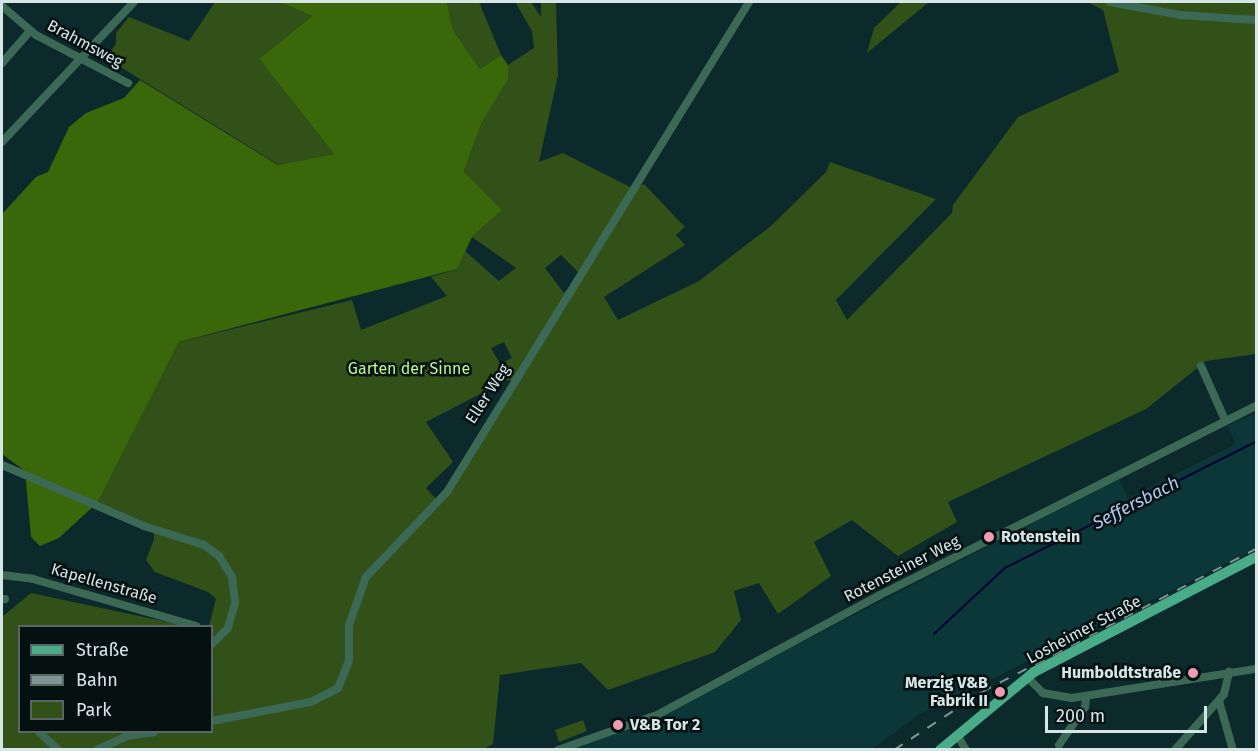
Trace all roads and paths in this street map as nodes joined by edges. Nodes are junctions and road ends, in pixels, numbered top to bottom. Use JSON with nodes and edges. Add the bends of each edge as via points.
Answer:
{"nodes":[{"id":1,"x":134,"y":2,"type":"edge"},
{"id":2,"x":749,"y":2,"type":"edge"},
{"id":3,"x":1110,"y":2,"type":"edge"},
{"id":4,"x":2,"y":6,"type":"edge"},
{"id":5,"x":1257,"y":20,"type":"edge"},
{"id":6,"x":30,"y":31,"type":"junction"},
{"id":7,"x":81,"y":58,"type":"junction"},
{"id":8,"x":2,"y":63,"type":"edge"},
{"id":9,"x":128,"y":83,"type":"dead end"},
{"id":10,"x":2,"y":142,"type":"edge"},
{"id":11,"x":1202,"y":366,"type":"dead end"},
{"id":12,"x":1257,"y":406,"type":"edge"},
{"id":13,"x":1226,"y":420,"type":"junction"},
{"id":14,"x":2,"y":465,"type":"edge"},
{"id":15,"x":1257,"y":557,"type":"edge"},
{"id":16,"x":2,"y":574,"type":"edge"},
{"id":17,"x":189,"y":625,"type":"edge"},
{"id":18,"x":213,"y":643,"type":"edge"},
{"id":19,"x":1257,"y":669,"type":"edge"},
{"id":20,"x":1229,"y":672,"type":"junction"},
{"id":21,"x":1027,"y":677,"type":"junction"},
{"id":22,"x":1086,"y":697,"type":"junction"},
{"id":23,"x":1219,"y":701,"type":"junction"},
{"id":24,"x":213,"y":722,"type":"edge"},
{"id":25,"x":40,"y":733,"type":"edge"},
{"id":26,"x":147,"y":733,"type":"edge"},
{"id":27,"x":957,"y":735,"type":"junction"},
{"id":28,"x":1059,"y":745,"type":"dead end"},
{"id":29,"x":1175,"y":749,"type":"edge"},
{"id":30,"x":58,"y":750,"type":"edge"},
{"id":31,"x":97,"y":750,"type":"edge"},
{"id":32,"x":558,"y":750,"type":"edge"},
{"id":33,"x":940,"y":750,"type":"edge"},
{"id":34,"x":966,"y":750,"type":"edge"},
{"id":35,"x":1233,"y":750,"type":"edge"}],
"edges":[{"from":1,"to":7,"type":"street"},
{"from":2,"to":24,"type":"street","name":"Eller Weg","via":[[447,492],[366,577],[349,625],[349,660],[338,688],[311,702]]},
{"from":3,"to":5,"type":"street","via":[[1180,15]]},
{"from":4,"to":6,"type":"street","name":"Brahmsweg"},
{"from":6,"to":7,"type":"street","name":"Brahmsweg"},
{"from":6,"to":8,"type":"street"},
{"from":7,"to":9,"type":"street","name":"Brahmsweg"},
{"from":7,"to":10,"type":"street"},
{"from":11,"to":13,"type":"street"},
{"from":12,"to":13,"type":"street","name":"Rotensteiner Weg"},
{"from":13,"to":32,"type":"street","name":"Rotensteiner Weg","via":[[878,596],[657,715]]},
{"from":14,"to":18,"type":"street","via":[[144,526],[204,546],[219,556],[232,577],[235,603],[228,627]]},
{"from":15,"to":21,"type":"main road","name":"Losheimer Straße"},
{"from":16,"to":17,"type":"street","name":"Kapellenstraße","via":[[33,579]]},
{"from":19,"to":20,"type":"street"},
{"from":20,"to":22,"type":"street"},
{"from":20,"to":23,"type":"street"},
{"from":21,"to":22,"type":"street","via":[[1050,696]]},
{"from":21,"to":27,"type":"main road","name":"Losheimer Straße"},
{"from":22,"to":28,"type":"street","via":[[1085,707]]},
{"from":23,"to":29,"type":"street","via":[[1192,726]]},
{"from":23,"to":35,"type":"street"},
{"from":25,"to":30,"type":"street"},
{"from":26,"to":31,"type":"street","via":[[127,736]]},
{"from":27,"to":33,"type":"main road","name":"Losheimer Straße"},
{"from":27,"to":34,"type":"street"}]}
